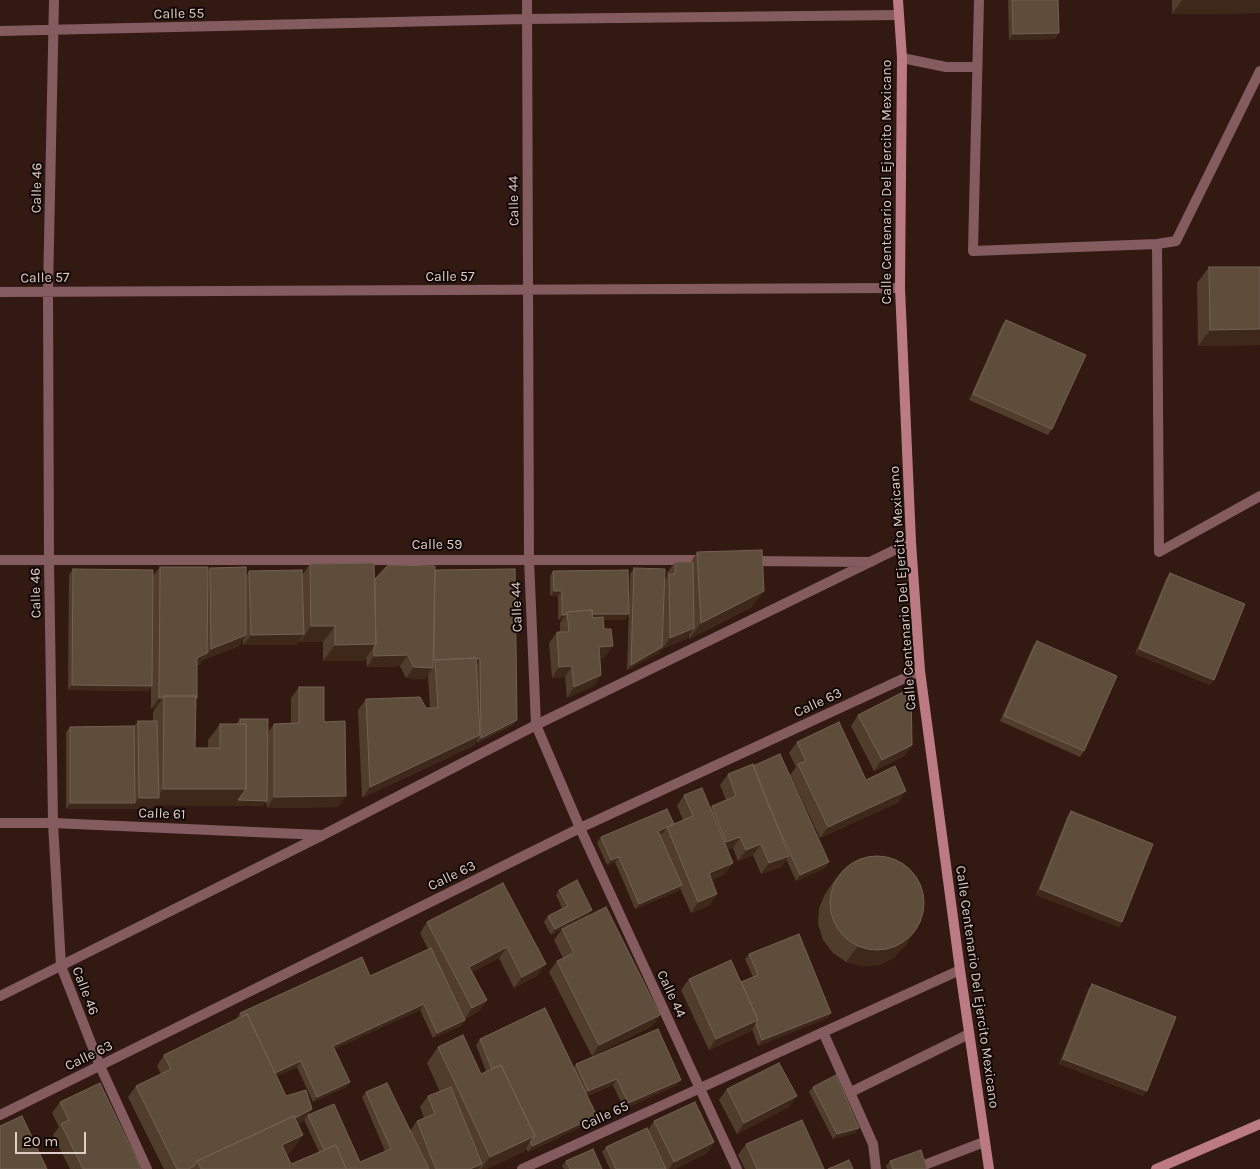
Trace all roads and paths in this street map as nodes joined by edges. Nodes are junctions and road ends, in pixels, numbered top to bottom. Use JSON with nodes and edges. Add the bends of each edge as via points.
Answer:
{"nodes":[{"id":1,"x":54,"y":0,"type":"edge"},
{"id":2,"x":527,"y":0,"type":"edge"},
{"id":3,"x":898,"y":0,"type":"edge"},
{"id":4,"x":979,"y":0,"type":"edge"},
{"id":5,"x":898,"y":15,"type":"junction"},
{"id":6,"x":526,"y":19,"type":"junction"},
{"id":7,"x":54,"y":30,"type":"junction"},
{"id":8,"x":0,"y":31,"type":"edge"},
{"id":9,"x":902,"y":58,"type":"junction"},
{"id":10,"x":977,"y":67,"type":"junction"},
{"id":11,"x":1260,"y":71,"type":"edge"},
{"id":12,"x":1157,"y":244,"type":"junction"},
{"id":13,"x":900,"y":288,"type":"junction"},
{"id":14,"x":48,"y":291,"type":"junction"},
{"id":15,"x":529,"y":291,"type":"junction"},
{"id":16,"x":0,"y":292,"type":"edge"},
{"id":17,"x":1260,"y":496,"type":"edge"},
{"id":18,"x":911,"y":542,"type":"junction"},
{"id":19,"x":529,"y":559,"type":"junction"},
{"id":20,"x":0,"y":560,"type":"edge"},
{"id":21,"x":49,"y":560,"type":"junction"},
{"id":22,"x":716,"y":560,"type":"edge"},
{"id":23,"x":736,"y":561,"type":"edge"},
{"id":24,"x":874,"y":562,"type":"junction"},
{"id":25,"x":920,"y":671,"type":"junction"},
{"id":26,"x":536,"y":725,"type":"junction"},
{"id":27,"x":53,"y":823,"type":"junction"},
{"id":28,"x":0,"y":824,"type":"edge"},
{"id":29,"x":580,"y":828,"type":"junction"},
{"id":30,"x":323,"y":835,"type":"junction"},
{"id":31,"x":61,"y":966,"type":"junction"},
{"id":32,"x":960,"y":970,"type":"junction"},
{"id":33,"x":0,"y":996,"type":"edge"},
{"id":34,"x":823,"y":1032,"type":"junction"},
{"id":35,"x":969,"y":1034,"type":"junction"},
{"id":36,"x":100,"y":1066,"type":"junction"},
{"id":37,"x":700,"y":1088,"type":"junction"},
{"id":38,"x":851,"y":1092,"type":"junction"},
{"id":39,"x":0,"y":1115,"type":"edge"},
{"id":40,"x":1260,"y":1124,"type":"edge"},
{"id":41,"x":984,"y":1142,"type":"junction"},
{"id":42,"x":147,"y":1169,"type":"edge"},
{"id":43,"x":522,"y":1169,"type":"edge"},
{"id":44,"x":737,"y":1169,"type":"edge"},
{"id":45,"x":876,"y":1169,"type":"edge"},
{"id":46,"x":914,"y":1169,"type":"edge"},
{"id":47,"x":989,"y":1169,"type":"edge"},
{"id":48,"x":1156,"y":1169,"type":"edge"}],
"edges":[{"from":1,"to":7,"type":"street","name":"Calle 46"},
{"from":2,"to":6,"type":"street","name":"Calle 44"},
{"from":3,"to":5,"type":"main road","name":"Calle Centenario Del Ejercito Mexicano"},
{"from":4,"to":10,"type":"street"},
{"from":5,"to":6,"type":"street","name":"Calle 55"},
{"from":5,"to":9,"type":"main road","name":"Calle Centenario Del Ejercito Mexicano"},
{"from":6,"to":7,"type":"street","name":"Calle 55"},
{"from":6,"to":15,"type":"street","name":"Calle 44"},
{"from":7,"to":8,"type":"street","name":"Calle 55"},
{"from":7,"to":14,"type":"street","name":"Calle 46"},
{"from":9,"to":10,"type":"street","via":[[946,68]]},
{"from":9,"to":13,"type":"main road","name":"Calle Centenario Del Ejercito Mexicano"},
{"from":10,"to":12,"type":"street","via":[[973,251]]},
{"from":11,"to":12,"type":"street","via":[[1176,241]]},
{"from":12,"to":17,"type":"street","via":[[1159,552]]},
{"from":13,"to":15,"type":"street","name":"Calle 57"},
{"from":13,"to":18,"type":"main road","name":"Calle Centenario Del Ejercito Mexicano"},
{"from":14,"to":15,"type":"street","name":"Calle 57"},
{"from":14,"to":16,"type":"street","name":"Calle 57"},
{"from":14,"to":21,"type":"street","name":"Calle 46"},
{"from":15,"to":19,"type":"street","name":"Calle 44"},
{"from":18,"to":24,"type":"street"},
{"from":18,"to":25,"type":"main road","name":"Calle Centenario Del Ejercito Mexicano"},
{"from":19,"to":21,"type":"street","name":"Calle 59"},
{"from":19,"to":22,"type":"street","name":"Calle 59"},
{"from":19,"to":26,"type":"street","name":"Calle 44"},
{"from":20,"to":21,"type":"street","name":"Calle 59"},
{"from":21,"to":27,"type":"street","name":"Calle 46"},
{"from":23,"to":24,"type":"street"},
{"from":24,"to":26,"type":"street"},
{"from":25,"to":29,"type":"street","name":"Calle 63"},
{"from":25,"to":32,"type":"main road","name":"Calle Centenario Del Ejercito Mexicano"},
{"from":26,"to":29,"type":"street","name":"Calle 44"},
{"from":26,"to":30,"type":"street"},
{"from":27,"to":28,"type":"street","name":"Calle 61"},
{"from":27,"to":30,"type":"street","name":"Calle 61"},
{"from":27,"to":31,"type":"street","name":"Calle 46"},
{"from":29,"to":36,"type":"street","name":"Calle 63"},
{"from":29,"to":37,"type":"street","name":"Calle 44"},
{"from":30,"to":31,"type":"street"},
{"from":31,"to":33,"type":"street"},
{"from":31,"to":36,"type":"street","name":"Calle 46"},
{"from":32,"to":34,"type":"street","name":"Calle 65"},
{"from":32,"to":35,"type":"main road","name":"Calle Centenario Del Ejercito Mexicano"},
{"from":34,"to":37,"type":"street","name":"Calle 65"},
{"from":34,"to":38,"type":"street"},
{"from":35,"to":38,"type":"street"},
{"from":35,"to":41,"type":"main road","name":"Calle Centenario Del Ejercito Mexicano"},
{"from":36,"to":39,"type":"street","name":"Calle 63"},
{"from":36,"to":42,"type":"street","name":"Calle 46"},
{"from":37,"to":43,"type":"street","name":"Calle 65"},
{"from":37,"to":44,"type":"street","name":"Calle 44"},
{"from":38,"to":45,"type":"street","via":[[873,1144]]},
{"from":40,"to":48,"type":"main road"},
{"from":41,"to":46,"type":"street"},
{"from":41,"to":47,"type":"main road","name":"Calle Centenario Del Ejercito Mexicano"}]}
